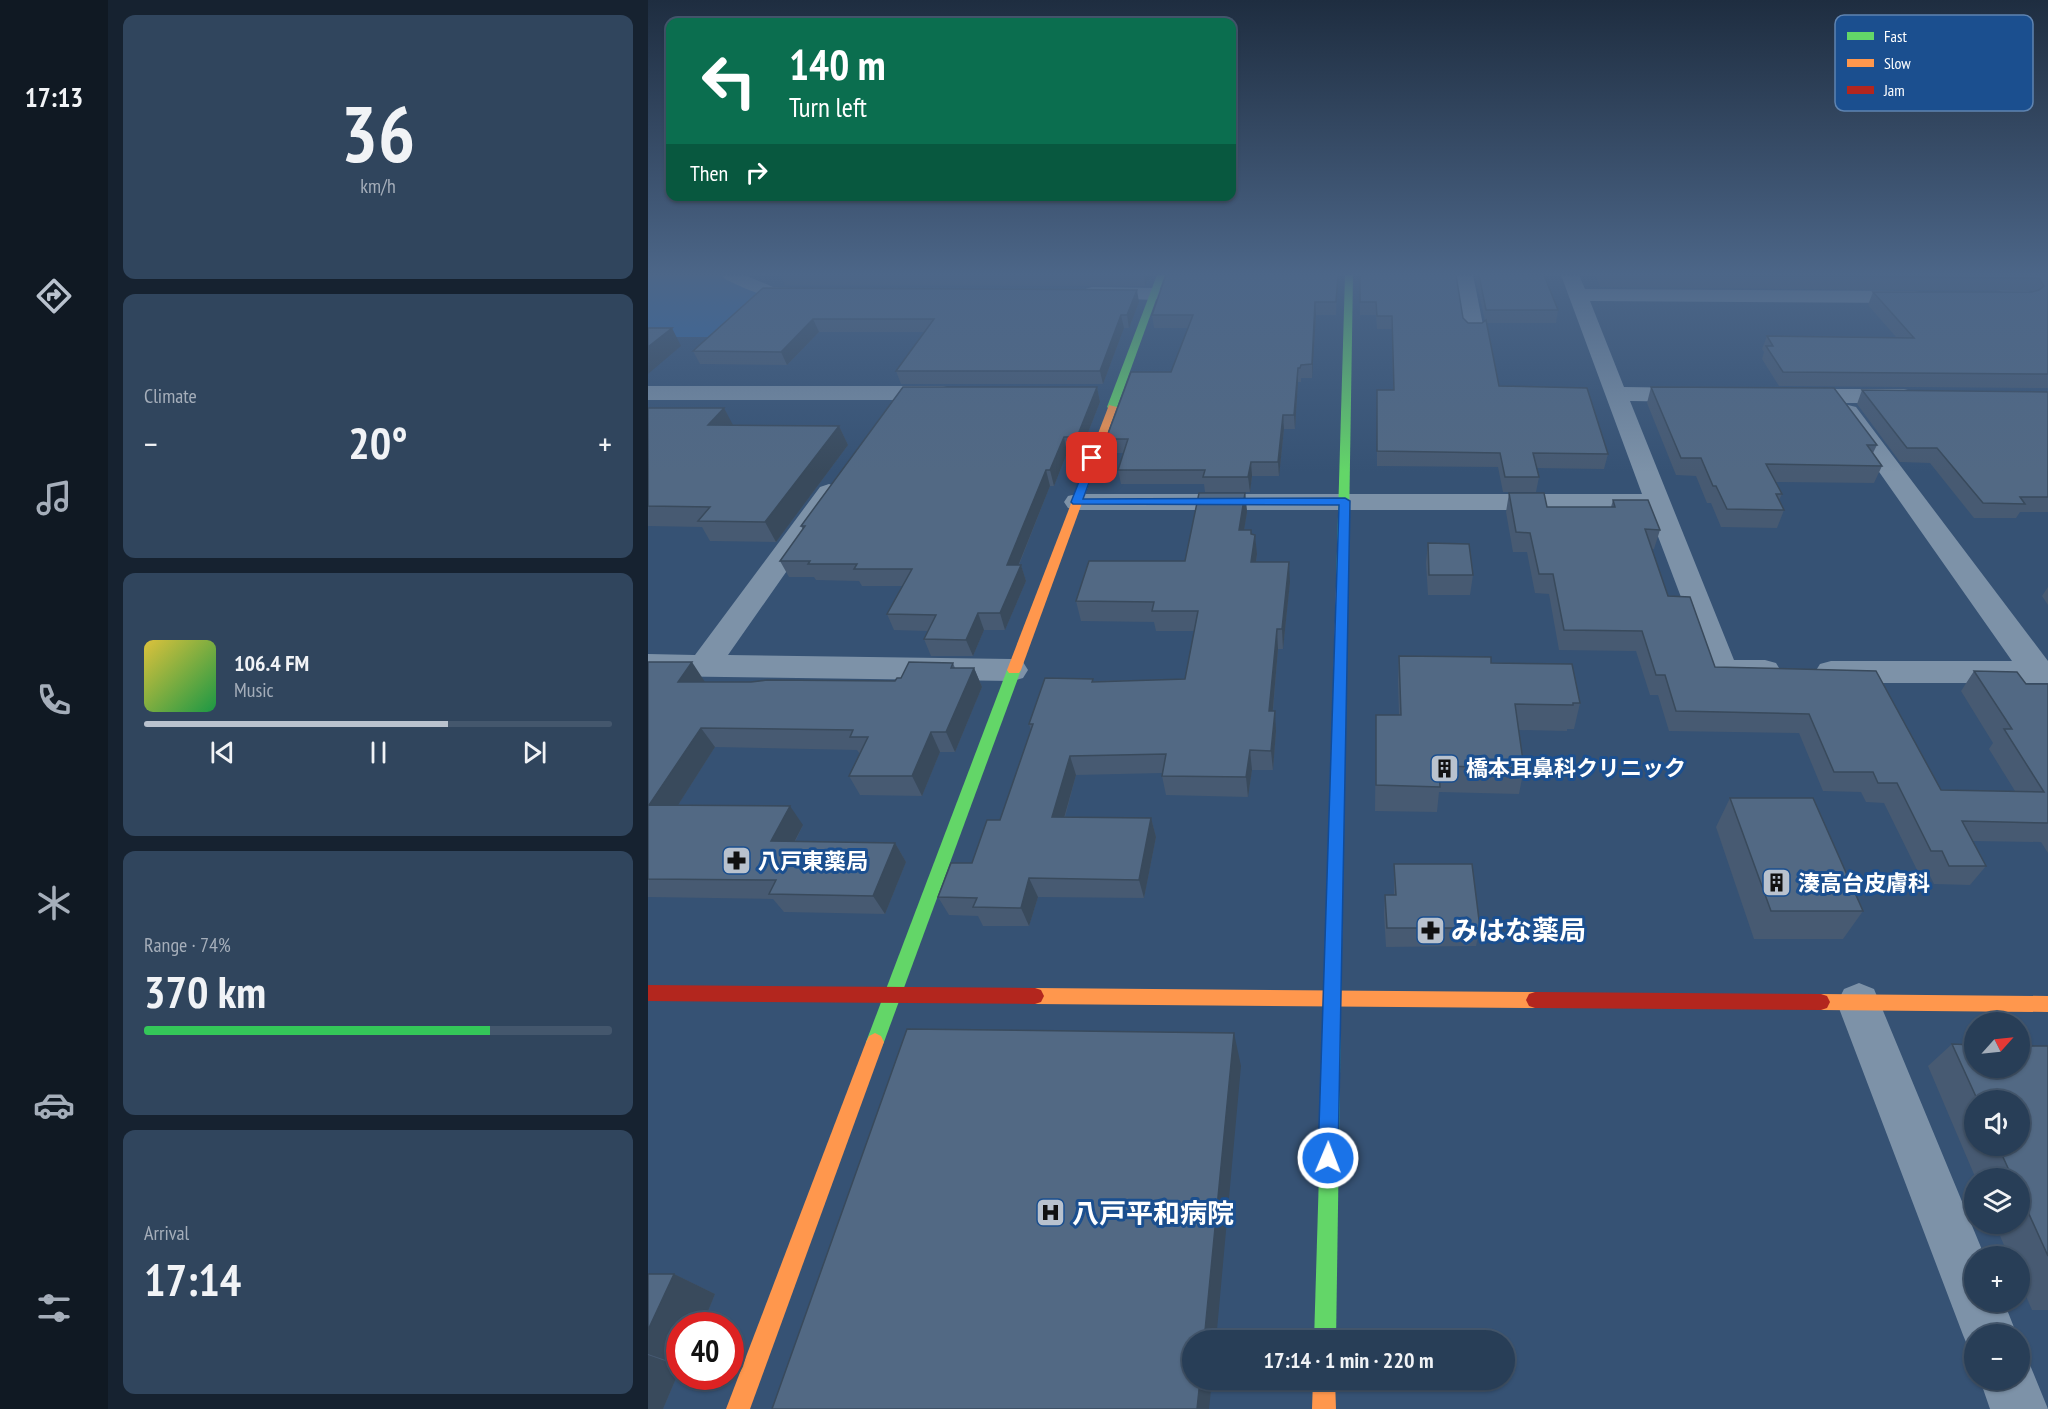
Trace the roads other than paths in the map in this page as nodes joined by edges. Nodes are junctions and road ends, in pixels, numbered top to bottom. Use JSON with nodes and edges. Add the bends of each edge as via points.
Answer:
{"nodes":[{"id":1,"x":1136,"y":341,"type":"edge"},
{"id":2,"x":1348,"y":341,"type":"edge"},
{"id":3,"x":1595,"y":341,"type":"edge"},
{"id":4,"x":900,"y":393,"type":"junction"},
{"id":5,"x":968,"y":393,"type":"edge"},
{"id":6,"x":1094,"y":393,"type":"edge"},
{"id":7,"x":1116,"y":393,"type":"junction"},
{"id":8,"x":1615,"y":394,"type":"junction"},
{"id":9,"x":1716,"y":395,"type":"edge"},
{"id":10,"x":652,"y":396,"type":"edge"},
{"id":11,"x":1770,"y":396,"type":"edge"},
{"id":12,"x":1836,"y":396,"type":"junction"},
{"id":13,"x":1930,"y":397,"type":"edge"},
{"id":14,"x":879,"y":422,"type":"edge"},
{"id":15,"x":844,"y":471,"type":"edge"},
{"id":16,"x":1345,"y":501,"type":"junction"},
{"id":17,"x":1077,"y":502,"type":"junction"},
{"id":18,"x":1656,"y":502,"type":"junction"},
{"id":19,"x":648,"y":665,"type":"edge"},
{"id":20,"x":704,"y":665,"type":"junction"},
{"id":21,"x":1012,"y":670,"type":"junction"},
{"id":22,"x":2043,"y":672,"type":"edge"},
{"id":23,"x":648,"y":993,"type":"edge"},
{"id":24,"x":894,"y":996,"type":"junction"},
{"id":25,"x":1332,"y":998,"type":"junction"},
{"id":26,"x":1860,"y":1003,"type":"junction"},
{"id":27,"x":2048,"y":1004,"type":"edge"},
{"id":28,"x":1964,"y":1268,"type":"edge"},
{"id":29,"x":1325,"y":1330,"type":"edge"},
{"id":30,"x":1324,"y":1390,"type":"edge"},
{"id":31,"x":2012,"y":1390,"type":"edge"},
{"id":32,"x":738,"y":1409,"type":"edge"},
{"id":33,"x":1323,"y":1409,"type":"edge"},
{"id":34,"x":2019,"y":1409,"type":"edge"}],
"edges":[{"from":1,"to":7,"type":"street"},
{"from":2,"to":16,"type":"street"},
{"from":3,"to":8,"type":"street"},
{"from":4,"to":5,"type":"street"},
{"from":4,"to":10,"type":"street"},
{"from":4,"to":14,"type":"street"},
{"from":6,"to":7,"type":"street"},
{"from":7,"to":17,"type":"street"},
{"from":8,"to":9,"type":"street"},
{"from":8,"to":18,"type":"street"},
{"from":11,"to":12,"type":"street"},
{"from":12,"to":13,"type":"street"},
{"from":12,"to":22,"type":"street"},
{"from":15,"to":20,"type":"street"},
{"from":16,"to":17,"type":"street"},
{"from":16,"to":18,"type":"street"},
{"from":16,"to":25,"type":"street"},
{"from":17,"to":21,"type":"street"},
{"from":18,"to":22,"type":"street","via":[[1723,671]]},
{"from":19,"to":20,"type":"street"},
{"from":20,"to":21,"type":"street"},
{"from":21,"to":24,"type":"street"},
{"from":23,"to":24,"type":"street"},
{"from":24,"to":25,"type":"street"},
{"from":24,"to":32,"type":"street"},
{"from":25,"to":26,"type":"street"},
{"from":25,"to":29,"type":"street"},
{"from":26,"to":27,"type":"street"},
{"from":26,"to":28,"type":"street"},
{"from":30,"to":33,"type":"street"},
{"from":31,"to":34,"type":"street"}]}
